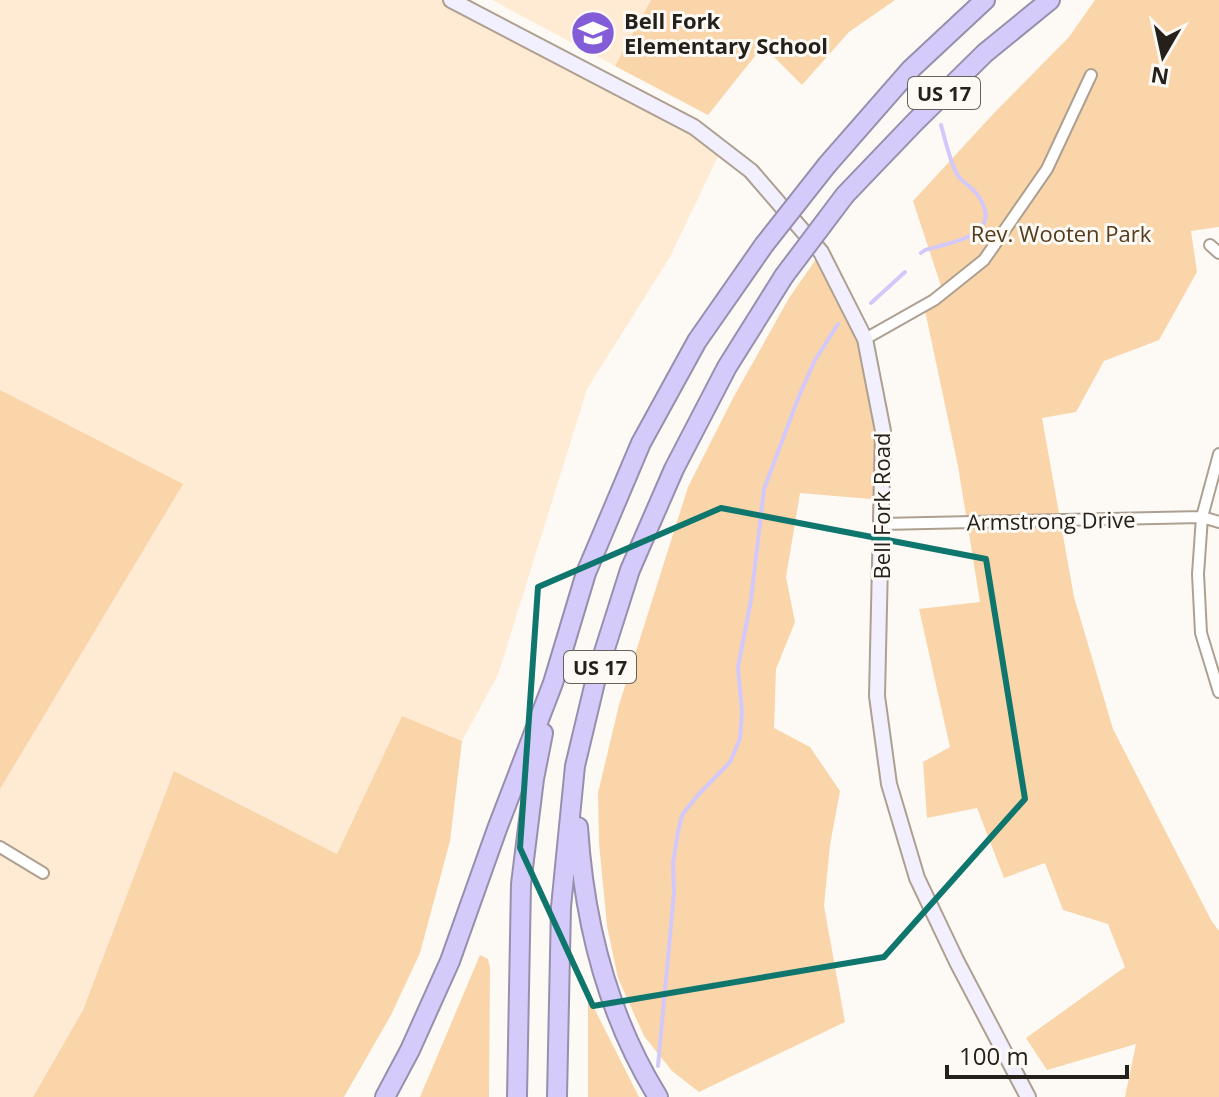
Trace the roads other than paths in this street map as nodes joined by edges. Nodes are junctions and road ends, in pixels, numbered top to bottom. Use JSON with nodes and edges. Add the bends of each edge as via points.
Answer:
{"nodes":[{"id":1,"x":451,"y":0,"type":"edge"},
{"id":2,"x":985,"y":0,"type":"edge"},
{"id":3,"x":1050,"y":0,"type":"edge"},
{"id":4,"x":1091,"y":75,"type":"dead end"},
{"id":5,"x":1210,"y":245,"type":"dead end"},
{"id":6,"x":1219,"y":253,"type":"edge"},
{"id":7,"x":865,"y":339,"type":"junction"},
{"id":8,"x":1219,"y":454,"type":"edge"},
{"id":9,"x":1202,"y":517,"type":"junction"},
{"id":10,"x":1219,"y":522,"type":"edge"},
{"id":11,"x":882,"y":524,"type":"junction"},
{"id":12,"x":553,"y":683,"type":"junction"},
{"id":13,"x":1219,"y":692,"type":"edge"},
{"id":14,"x":575,"y":766,"type":"junction"},
{"id":15,"x":0,"y":847,"type":"edge"},
{"id":16,"x":43,"y":873,"type":"dead end"},
{"id":17,"x":385,"y":1097,"type":"edge"},
{"id":18,"x":517,"y":1097,"type":"edge"},
{"id":19,"x":557,"y":1097,"type":"edge"},
{"id":20,"x":658,"y":1097,"type":"edge"},
{"id":21,"x":1028,"y":1097,"type":"edge"}],
"edges":[{"from":1,"to":7,"type":"main road","name":"Bell Fork Road","via":[[694,127],[751,171],[821,252]]},
{"from":2,"to":12,"type":"highway","number":"US 17","bridge":true,"via":[[911,69],[827,165],[697,341],[641,443],[586,573]]},
{"from":3,"to":14,"type":"highway","number":"US 17","bridge":true,"via":[[985,53],[845,195],[784,276],[727,367],[630,570]]},
{"from":4,"to":7,"type":"street","via":[[1047,169],[984,260],[934,300]]},
{"from":5,"to":6,"type":"street"},
{"from":7,"to":11,"type":"main road","name":"Bell Fork Road","via":[[883,431]]},
{"from":8,"to":9,"type":"street"},
{"from":9,"to":10,"type":"street","name":"Armstrong Drive"},
{"from":9,"to":11,"type":"street","name":"Armstrong Drive"},
{"from":9,"to":13,"type":"street","via":[[1201,633]]},
{"from":11,"to":21,"type":"main road","name":"Bell Fork Road","via":[[877,696],[889,784],[917,878]]},
{"from":12,"to":17,"type":"highway","via":[[450,961]]},
{"from":12,"to":18,"type":"highway","number":"US 17","via":[[521,884]]},
{"from":14,"to":19,"type":"highway","number":"US 17","via":[[561,907]]},
{"from":14,"to":20,"type":"highway","via":[[585,899],[599,959],[619,1022]]},
{"from":15,"to":16,"type":"street"}]}
